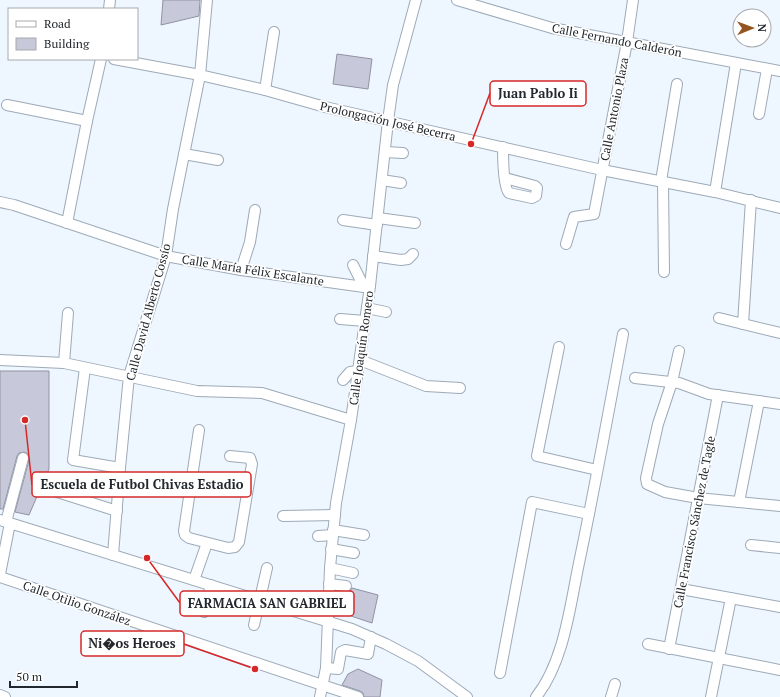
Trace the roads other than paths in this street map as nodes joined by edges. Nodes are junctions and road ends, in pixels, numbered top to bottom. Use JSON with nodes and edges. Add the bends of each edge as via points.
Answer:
{"nodes":[{"id":1,"x":207,"y":0,"type":"edge"},
{"id":2,"x":416,"y":0,"type":"edge"},
{"id":3,"x":460,"y":0,"type":"edge"},
{"id":4,"x":633,"y":0,"type":"edge"},
{"id":5,"x":274,"y":32,"type":"dead end"},
{"id":6,"x":627,"y":42,"type":"junction"},
{"id":7,"x":101,"y":60,"type":"edge"},
{"id":8,"x":133,"y":61,"type":"edge"},
{"id":9,"x":736,"y":63,"type":"junction"},
{"id":10,"x":767,"y":69,"type":"junction"},
{"id":11,"x":780,"y":72,"type":"edge"},
{"id":12,"x":200,"y":75,"type":"junction"},
{"id":13,"x":677,"y":84,"type":"dead end"},
{"id":14,"x":265,"y":90,"type":"junction"},
{"id":15,"x":7,"y":104,"type":"dead end"},
{"id":16,"x":759,"y":114,"type":"dead end"},
{"id":17,"x":388,"y":121,"type":"junction"},
{"id":18,"x":86,"y":122,"type":"junction"},
{"id":19,"x":503,"y":147,"type":"junction"},
{"id":20,"x":385,"y":152,"type":"junction"},
{"id":21,"x":403,"y":153,"type":"dead end"},
{"id":22,"x":184,"y":154,"type":"junction"},
{"id":23,"x":218,"y":160,"type":"dead end"},
{"id":24,"x":602,"y":170,"type":"junction"},
{"id":25,"x":505,"y":178,"type":"dead end"},
{"id":26,"x":382,"y":180,"type":"junction"},
{"id":27,"x":662,"y":181,"type":"junction"},
{"id":28,"x":401,"y":183,"type":"dead end"},
{"id":29,"x":715,"y":192,"type":"junction"},
{"id":30,"x":751,"y":200,"type":"junction"},
{"id":31,"x":0,"y":202,"type":"edge"},
{"id":32,"x":780,"y":208,"type":"edge"},
{"id":33,"x":255,"y":210,"type":"dead end"},
{"id":34,"x":343,"y":220,"type":"dead end"},
{"id":35,"x":377,"y":222,"type":"junction"},
{"id":36,"x":414,"y":222,"type":"dead end"},
{"id":37,"x":67,"y":223,"type":"junction"},
{"id":38,"x":566,"y":244,"type":"dead end"},
{"id":39,"x":414,"y":254,"type":"dead end"},
{"id":40,"x":166,"y":256,"type":"junction"},
{"id":41,"x":373,"y":256,"type":"junction"},
{"id":42,"x":353,"y":265,"type":"dead end"},
{"id":43,"x":240,"y":270,"type":"junction"},
{"id":44,"x":664,"y":272,"type":"dead end"},
{"id":45,"x":367,"y":286,"type":"junction"},
{"id":46,"x":367,"y":308,"type":"junction"},
{"id":47,"x":68,"y":312,"type":"dead end"},
{"id":48,"x":386,"y":312,"type":"dead end"},
{"id":49,"x":719,"y":318,"type":"dead end"},
{"id":50,"x":340,"y":319,"type":"dead end"},
{"id":51,"x":365,"y":321,"type":"junction"},
{"id":52,"x":743,"y":324,"type":"junction"},
{"id":53,"x":780,"y":333,"type":"edge"},
{"id":54,"x":623,"y":334,"type":"dead end"},
{"id":55,"x":559,"y":347,"type":"dead end"},
{"id":56,"x":679,"y":351,"type":"dead end"},
{"id":57,"x":0,"y":360,"type":"edge"},
{"id":58,"x":360,"y":360,"type":"junction"},
{"id":59,"x":64,"y":363,"type":"junction"},
{"id":60,"x":85,"y":368,"type":"junction"},
{"id":61,"x":358,"y":371,"type":"junction"},
{"id":62,"x":129,"y":376,"type":"junction"},
{"id":63,"x":635,"y":378,"type":"dead end"},
{"id":64,"x":343,"y":380,"type":"dead end"},
{"id":65,"x":672,"y":382,"type":"junction"},
{"id":66,"x":460,"y":388,"type":"dead end"},
{"id":67,"x":718,"y":395,"type":"junction"},
{"id":68,"x":758,"y":401,"type":"junction"},
{"id":69,"x":780,"y":404,"type":"edge"},
{"id":70,"x":351,"y":420,"type":"junction"},
{"id":71,"x":199,"y":430,"type":"dead end"},
{"id":72,"x":230,"y":456,"type":"dead end"},
{"id":73,"x":23,"y":458,"type":"dead end"},
{"id":74,"x":120,"y":468,"type":"junction"},
{"id":75,"x":597,"y":470,"type":"junction"},
{"id":76,"x":52,"y":490,"type":"dead end"},
{"id":77,"x":698,"y":498,"type":"junction"},
{"id":78,"x":739,"y":502,"type":"junction"},
{"id":79,"x":780,"y":506,"type":"edge"},
{"id":80,"x":117,"y":511,"type":"junction"},
{"id":81,"x":589,"y":514,"type":"junction"},
{"id":82,"x":335,"y":515,"type":"junction"},
{"id":83,"x":283,"y":516,"type":"dead end"},
{"id":84,"x":6,"y":522,"type":"edge"},
{"id":85,"x":333,"y":533,"type":"junction"},
{"id":86,"x":364,"y":535,"type":"dead end"},
{"id":87,"x":318,"y":536,"type":"dead end"},
{"id":88,"x":207,"y":543,"type":"junction"},
{"id":89,"x":751,"y":545,"type":"dead end"},
{"id":90,"x":780,"y":548,"type":"edge"},
{"id":91,"x":331,"y":549,"type":"junction"},
{"id":92,"x":354,"y":553,"type":"dead end"},
{"id":93,"x":113,"y":555,"type":"junction"},
{"id":94,"x":266,"y":568,"type":"dead end"},
{"id":95,"x":330,"y":568,"type":"junction"},
{"id":96,"x":353,"y":573,"type":"dead end"},
{"id":97,"x":0,"y":575,"type":"edge"},
{"id":98,"x":194,"y":580,"type":"junction"},
{"id":99,"x":329,"y":584,"type":"junction"},
{"id":100,"x":211,"y":585,"type":"junction"},
{"id":101,"x":346,"y":586,"type":"dead end"},
{"id":102,"x":681,"y":589,"type":"junction"},
{"id":103,"x":731,"y":598,"type":"junction"},
{"id":104,"x":260,"y":600,"type":"junction"},
{"id":105,"x":780,"y":607,"type":"edge"},
{"id":106,"x":204,"y":612,"type":"dead end"},
{"id":107,"x":328,"y":621,"type":"junction"},
{"id":108,"x":254,"y":625,"type":"dead end"},
{"id":109,"x":371,"y":637,"type":"junction"},
{"id":110,"x":648,"y":644,"type":"dead end"},
{"id":111,"x":669,"y":649,"type":"junction"},
{"id":112,"x":719,"y":659,"type":"junction"},
{"id":113,"x":326,"y":668,"type":"junction"},
{"id":114,"x":780,"y":670,"type":"edge"},
{"id":115,"x":500,"y":673,"type":"dead end"},
{"id":116,"x":615,"y":684,"type":"dead end"},
{"id":117,"x":323,"y":686,"type":"junction"},
{"id":118,"x":0,"y":695,"type":"edge"},
{"id":119,"x":5,"y":697,"type":"edge"},
{"id":120,"x":320,"y":697,"type":"edge"},
{"id":121,"x":358,"y":697,"type":"edge"},
{"id":122,"x":466,"y":697,"type":"edge"},
{"id":123,"x":536,"y":697,"type":"edge"},
{"id":124,"x":611,"y":697,"type":"edge"},
{"id":125,"x":711,"y":697,"type":"edge"}],
"edges":[{"from":1,"to":12,"type":"street","name":"Calle David Alberto Cossío"},
{"from":2,"to":17,"type":"street","name":"Calle Joaquín Romero","via":[[393,85]]},
{"from":3,"to":6,"type":"street","name":"Calle Fernando Calderón","via":[[552,28]]},
{"from":4,"to":6,"type":"street","name":"Calle Antonio Plaza"},
{"from":5,"to":14,"type":"street"},
{"from":6,"to":9,"type":"street","name":"Calle Fernando Calderón"},
{"from":6,"to":24,"type":"street","name":"Calle Antonio Plaza"},
{"from":7,"to":18,"type":"street"},
{"from":8,"to":12,"type":"street","name":"Prolongación José Becerra"},
{"from":9,"to":10,"type":"street","name":"Calle Fernando Calderón"},
{"from":9,"to":29,"type":"street"},
{"from":10,"to":11,"type":"street","name":"Calle Fernando Calderón"},
{"from":10,"to":16,"type":"street"},
{"from":12,"to":14,"type":"street","name":"Prolongación José Becerra"},
{"from":12,"to":22,"type":"street","name":"Calle David Alberto Cossío"},
{"from":13,"to":27,"type":"street"},
{"from":14,"to":17,"type":"street","name":"Prolongación José Becerra"},
{"from":15,"to":18,"type":"street"},
{"from":17,"to":19,"type":"street","name":"Prolongación José Becerra"},
{"from":17,"to":20,"type":"street","name":"Calle Joaquín Romero"},
{"from":18,"to":37,"type":"street"},
{"from":19,"to":24,"type":"street","name":"Prolongación José Becerra"},
{"from":19,"to":25,"type":"street"},
{"from":20,"to":21,"type":"street"},
{"from":20,"to":26,"type":"street","name":"Calle Joaquín Romero"},
{"from":22,"to":23,"type":"street"},
{"from":22,"to":40,"type":"street","name":"Calle David Alberto Cossío"},
{"from":24,"to":27,"type":"street","name":"Prolongación José Becerra"},
{"from":24,"to":38,"type":"street","name":"Calle Antonio Plaza","via":[[594,214],[574,217]]},
{"from":26,"to":28,"type":"street"},
{"from":26,"to":35,"type":"street","name":"Calle Joaquín Romero"},
{"from":27,"to":29,"type":"street","name":"Prolongación José Becerra"},
{"from":27,"to":44,"type":"street"},
{"from":29,"to":30,"type":"street","name":"Prolongación José Becerra"},
{"from":30,"to":32,"type":"street","name":"Prolongación José Becerra"},
{"from":30,"to":52,"type":"street"},
{"from":31,"to":37,"type":"street","name":"Calle María Félix Escalante"},
{"from":33,"to":43,"type":"street","via":[[250,242]]},
{"from":34,"to":35,"type":"street"},
{"from":35,"to":36,"type":"street"},
{"from":35,"to":41,"type":"street","name":"Calle Joaquín Romero"},
{"from":37,"to":40,"type":"street","name":"Calle María Félix Escalante"},
{"from":39,"to":41,"type":"street","via":[[406,260]]},
{"from":40,"to":43,"type":"street","name":"Calle María Félix Escalante"},
{"from":40,"to":62,"type":"street","name":"Calle David Alberto Cossío"},
{"from":41,"to":45,"type":"street","name":"Calle Joaquín Romero"},
{"from":42,"to":45,"type":"street"},
{"from":43,"to":45,"type":"street","name":"Calle María Félix Escalante"},
{"from":45,"to":46,"type":"street","name":"Calle Joaquín Romero"},
{"from":46,"to":48,"type":"street"},
{"from":46,"to":51,"type":"street","name":"Calle Joaquín Romero"},
{"from":47,"to":59,"type":"street"},
{"from":49,"to":52,"type":"street"},
{"from":50,"to":51,"type":"street"},
{"from":51,"to":58,"type":"street","name":"Calle Joaquín Romero"},
{"from":52,"to":53,"type":"street"},
{"from":54,"to":75,"type":"street"},
{"from":55,"to":75,"type":"street","via":[[537,456]]},
{"from":56,"to":65,"type":"street"},
{"from":57,"to":59,"type":"street"},
{"from":58,"to":61,"type":"street","name":"Calle Joaquín Romero"},
{"from":58,"to":66,"type":"street","via":[[426,386]]},
{"from":59,"to":60,"type":"street"},
{"from":60,"to":62,"type":"street"},
{"from":60,"to":74,"type":"street","via":[[73,460]]},
{"from":61,"to":64,"type":"street","via":[[350,372]]},
{"from":61,"to":70,"type":"street","name":"Calle Joaquín Romero"},
{"from":62,"to":70,"type":"street","via":[[197,391],[262,393]]},
{"from":62,"to":74,"type":"street","name":"Calle David Alberto Cossío"},
{"from":63,"to":65,"type":"street"},
{"from":65,"to":67,"type":"street"},
{"from":65,"to":77,"type":"street","via":[[658,424],[646,478],[647,484],[665,492]]},
{"from":67,"to":68,"type":"street"},
{"from":67,"to":77,"type":"street","name":"Calle Francisco Sánchez de Tagle"},
{"from":68,"to":69,"type":"street"},
{"from":68,"to":78,"type":"street"},
{"from":70,"to":82,"type":"street","name":"Calle Joaquín Romero"},
{"from":71,"to":88,"type":"street","via":[[184,531],[189,538]]},
{"from":72,"to":88,"type":"street","via":[[250,458],[252,464],[239,542],[236,547],[228,548]]},
{"from":73,"to":84,"type":"street"},
{"from":74,"to":80,"type":"street","name":"Calle David Alberto Cossío"},
{"from":75,"to":81,"type":"street"},
{"from":76,"to":80,"type":"street"},
{"from":77,"to":78,"type":"street"},
{"from":77,"to":102,"type":"street","name":"Calle Francisco Sánchez de Tagle"},
{"from":78,"to":79,"type":"street"},
{"from":80,"to":93,"type":"street","name":"Calle David Alberto Cossío"},
{"from":81,"to":115,"type":"street","via":[[532,502]]},
{"from":81,"to":123,"type":"street","via":[[561,646],[552,672]]},
{"from":82,"to":83,"type":"street"},
{"from":82,"to":85,"type":"street","name":"Calle Joaquín Romero"},
{"from":84,"to":93,"type":"street"},
{"from":84,"to":97,"type":"street"},
{"from":85,"to":86,"type":"street"},
{"from":85,"to":87,"type":"street"},
{"from":85,"to":91,"type":"street","name":"Calle Joaquín Romero"},
{"from":88,"to":98,"type":"street"},
{"from":89,"to":90,"type":"street"},
{"from":91,"to":92,"type":"street"},
{"from":91,"to":95,"type":"street","name":"Calle Joaquín Romero"},
{"from":93,"to":98,"type":"street"},
{"from":94,"to":104,"type":"street"},
{"from":95,"to":96,"type":"street"},
{"from":95,"to":99,"type":"street","name":"Calle Joaquín Romero"},
{"from":97,"to":117,"type":"street","name":"Calle Otilio González"},
{"from":98,"to":100,"type":"street"},
{"from":99,"to":101,"type":"street"},
{"from":99,"to":107,"type":"street","name":"Calle Joaquín Romero"},
{"from":100,"to":104,"type":"street"},
{"from":100,"to":106,"type":"street"},
{"from":102,"to":103,"type":"street"},
{"from":102,"to":111,"type":"street","name":"Calle Francisco Sánchez de Tagle"},
{"from":103,"to":105,"type":"street"},
{"from":103,"to":112,"type":"street"},
{"from":104,"to":107,"type":"street"},
{"from":104,"to":108,"type":"street"},
{"from":107,"to":109,"type":"street"},
{"from":107,"to":113,"type":"street","name":"Calle Joaquín Romero"},
{"from":109,"to":113,"type":"street","via":[[368,654],[344,650],[341,652],[338,669]]},
{"from":109,"to":122,"type":"street","via":[[418,661]]},
{"from":110,"to":111,"type":"street"},
{"from":111,"to":112,"type":"street"},
{"from":112,"to":114,"type":"street"},
{"from":112,"to":125,"type":"street"},
{"from":113,"to":117,"type":"street","name":"Calle Joaquín Romero"},
{"from":116,"to":124,"type":"street"},
{"from":117,"to":120,"type":"street","name":"Calle Joaquín Romero"},
{"from":117,"to":121,"type":"street","name":"Calle Otilio González"},
{"from":118,"to":119,"type":"street"}]}
